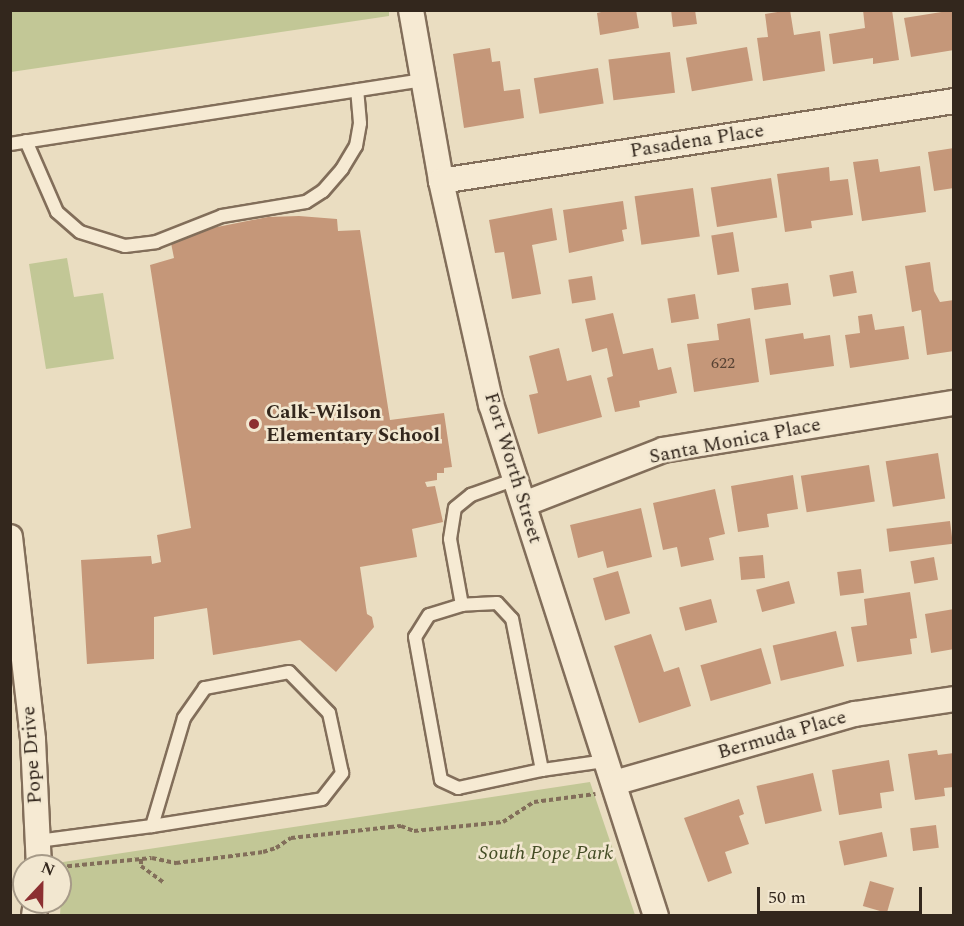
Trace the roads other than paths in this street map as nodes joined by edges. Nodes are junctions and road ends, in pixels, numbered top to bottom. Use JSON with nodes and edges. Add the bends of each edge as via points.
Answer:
{"nodes":[{"id":1,"x":411,"y":10,"type":"edge"},
{"id":2,"x":423,"y":80,"type":"junction"},
{"id":3,"x":357,"y":90,"type":"junction"},
{"id":4,"x":954,"y":101,"type":"edge"},
{"id":5,"x":26,"y":141,"type":"junction"},
{"id":6,"x":10,"y":144,"type":"edge"},
{"id":7,"x":441,"y":181,"type":"junction"},
{"id":8,"x":954,"y":403,"type":"edge"},
{"id":9,"x":516,"y":479,"type":"junction"},
{"id":10,"x":524,"y":504,"type":"junction"},
{"id":11,"x":10,"y":537,"type":"edge"},
{"id":12,"x":462,"y":605,"type":"junction"},
{"id":13,"x":954,"y":699,"type":"edge"},
{"id":14,"x":542,"y":770,"type":"junction"},
{"id":15,"x":612,"y":778,"type":"junction"},
{"id":16,"x":152,"y":826,"type":"junction"},
{"id":17,"x":38,"y":841,"type":"junction"},
{"id":18,"x":39,"y":854,"type":"edge"},
{"id":19,"x":656,"y":915,"type":"edge"}],
"edges":[{"from":1,"to":2,"type":"street","name":"Fort Worth Street"},
{"from":2,"to":3,"type":"lane"},
{"from":2,"to":7,"type":"street","name":"Fort Worth Street"},
{"from":3,"to":5,"type":"lane"},
{"from":3,"to":5,"type":"lane","via":[[360,123],[356,146],[323,191],[306,202],[222,216],[156,242],[125,246],[80,232],[57,212]]},
{"from":4,"to":7,"type":"street","name":"Pasadena Place"},
{"from":5,"to":6,"type":"lane"},
{"from":7,"to":9,"type":"street","name":"Fort Worth Street","via":[[491,404]]},
{"from":8,"to":10,"type":"street","name":"Santa Monica Place","via":[[663,450]]},
{"from":9,"to":10,"type":"street","name":"Fort Worth Street"},
{"from":9,"to":12,"type":"lane","via":[[471,495],[455,508],[450,539]]},
{"from":10,"to":15,"type":"street","name":"Fort Worth Street"},
{"from":11,"to":17,"type":"street","name":"Pope Drive","via":[[33,740]]},
{"from":12,"to":14,"type":"lane","via":[[497,603],[512,619]]},
{"from":12,"to":14,"type":"lane","via":[[429,615],[415,638],[441,780],[458,788]]},
{"from":13,"to":15,"type":"street","name":"Bermuda Place","via":[[855,714]]},
{"from":14,"to":15,"type":"lane"},
{"from":15,"to":19,"type":"street","name":"Fort Worth Street"},
{"from":16,"to":16,"type":"lane","via":[[322,799],[342,773],[329,713],[290,672],[205,688],[184,718]]},
{"from":16,"to":17,"type":"lane"},
{"from":17,"to":18,"type":"street","name":"Pope Drive"}]}
